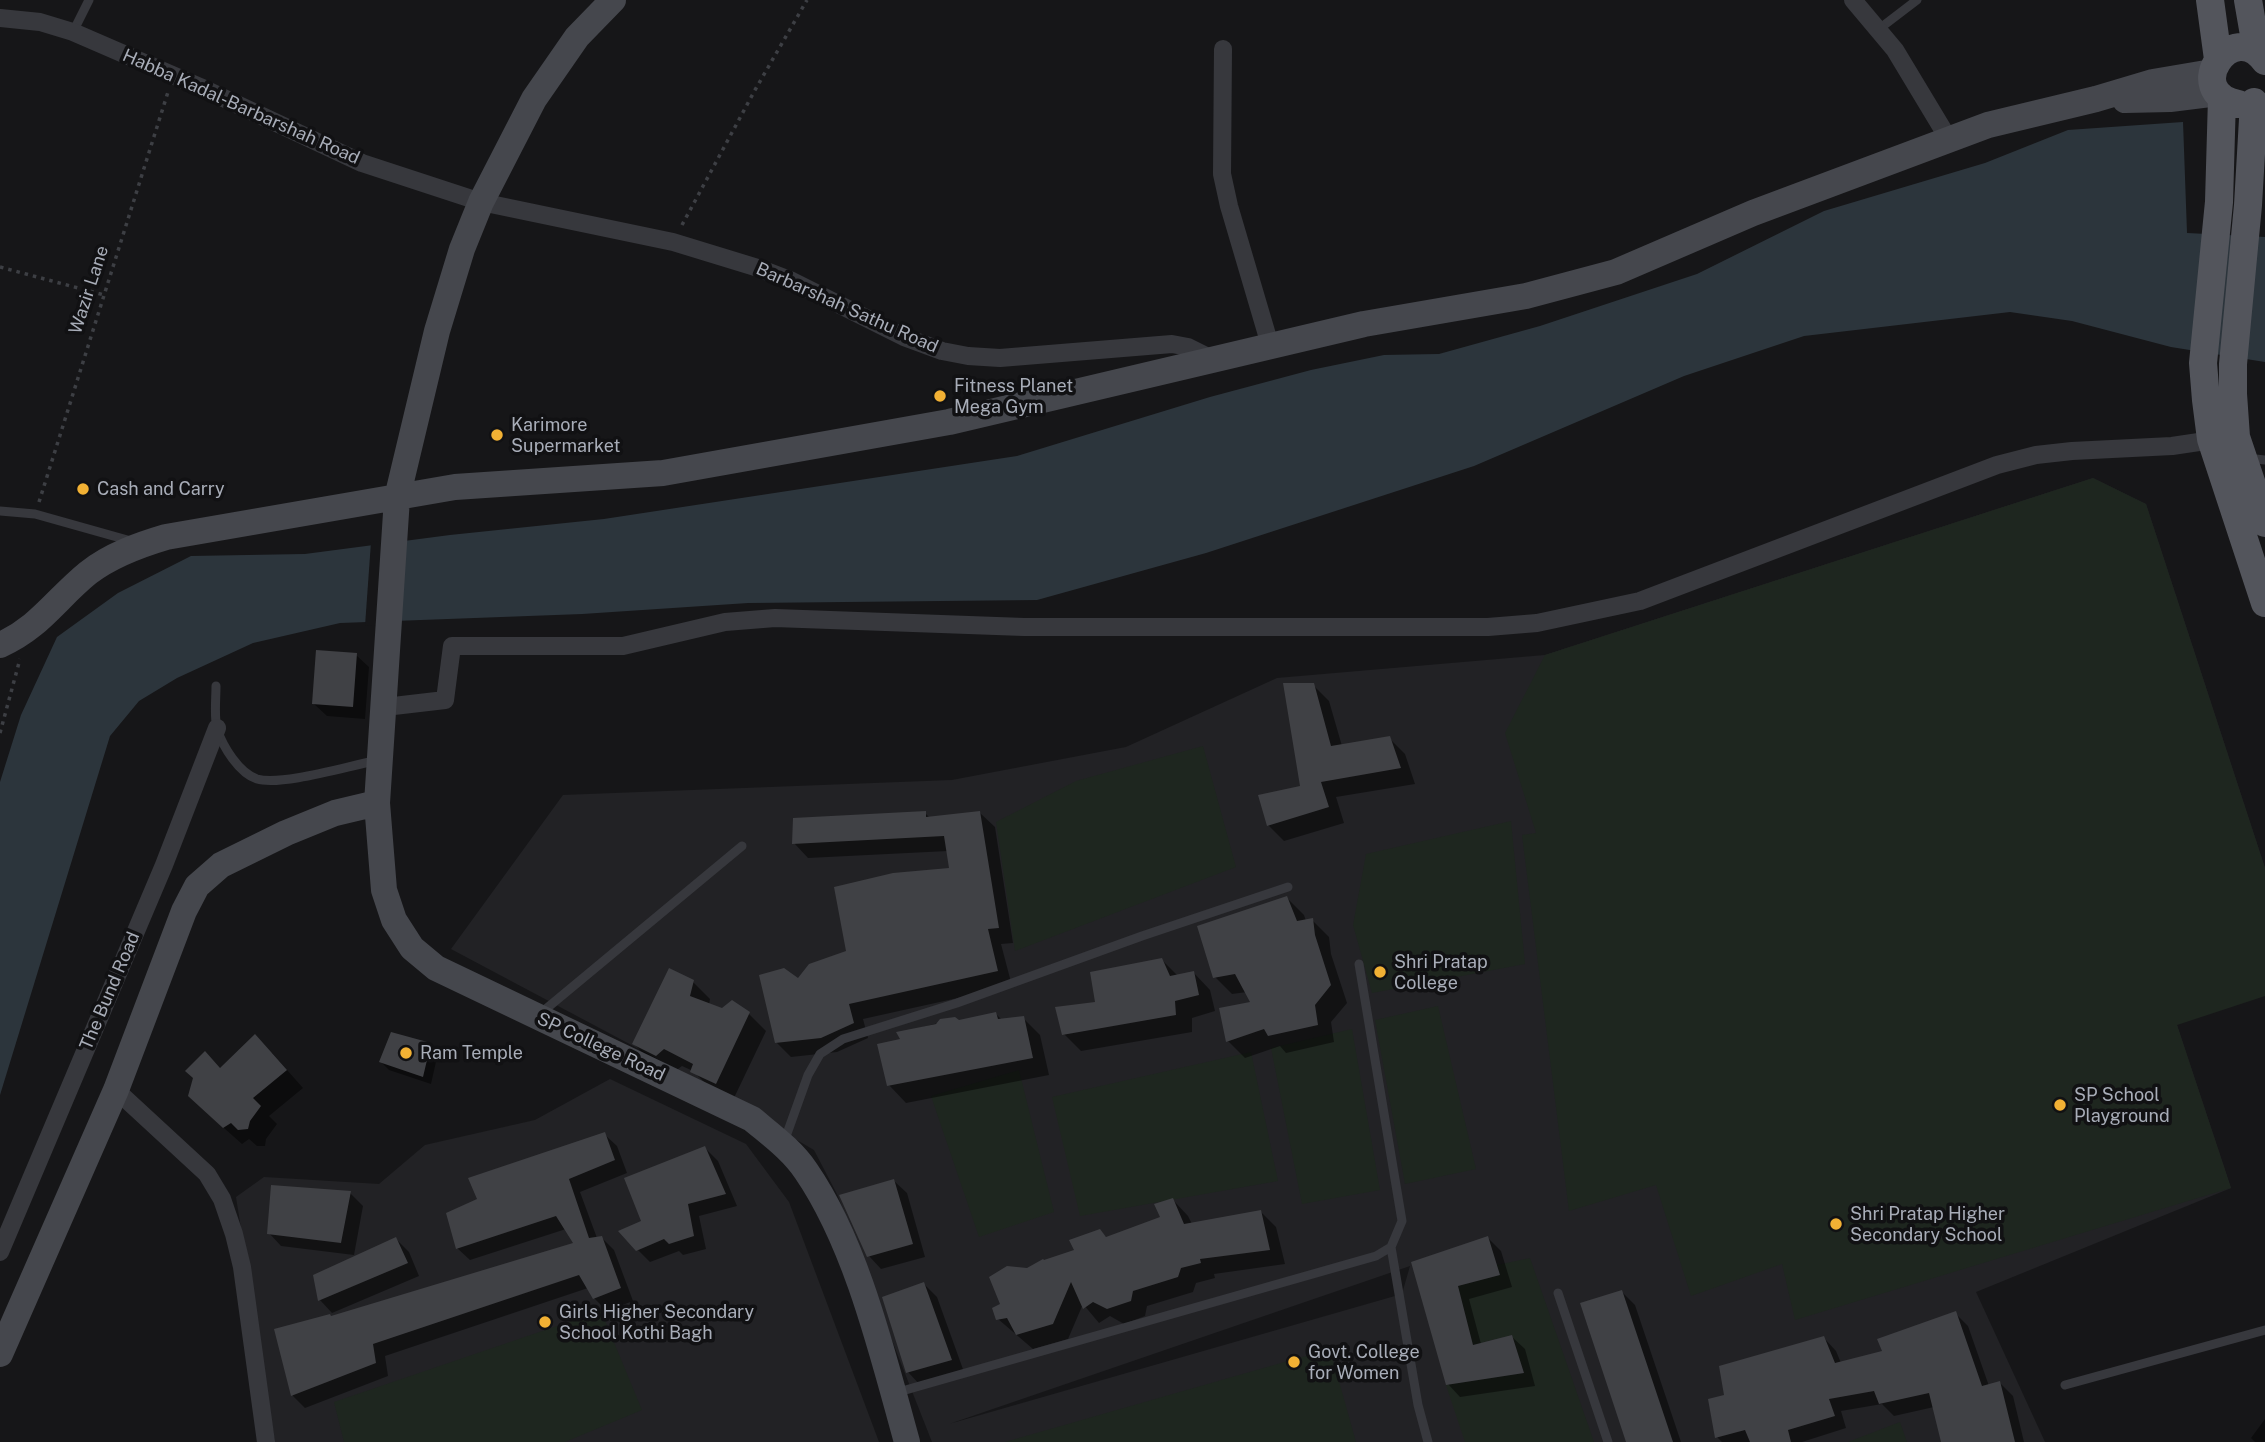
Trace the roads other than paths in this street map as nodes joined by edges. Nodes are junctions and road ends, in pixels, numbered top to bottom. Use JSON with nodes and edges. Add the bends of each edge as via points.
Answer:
{"nodes":[{"id":1,"x":89,"y":0,"type":"edge"},
{"id":2,"x":613,"y":0,"type":"edge"},
{"id":3,"x":1853,"y":0,"type":"edge"},
{"id":4,"x":1917,"y":0,"type":"edge"},
{"id":5,"x":2210,"y":0,"type":"edge"},
{"id":6,"x":2248,"y":0,"type":"edge"},
{"id":7,"x":0,"y":18,"type":"edge"},
{"id":8,"x":1879,"y":29,"type":"junction"},
{"id":9,"x":73,"y":32,"type":"junction"},
{"id":10,"x":1223,"y":49,"type":"dead end"},
{"id":11,"x":2261,"y":57,"type":"edge"},
{"id":12,"x":2218,"y":81,"type":"junction"},
{"id":13,"x":2261,"y":96,"type":"edge"},
{"id":14,"x":1948,"y":138,"type":"junction"},
{"id":15,"x":481,"y":202,"type":"junction"},
{"id":16,"x":1270,"y":345,"type":"junction"},
{"id":17,"x":1215,"y":361,"type":"junction"},
{"id":18,"x":2239,"y":448,"type":"edge"},
{"id":19,"x":397,"y":510,"type":"junction"},
{"id":20,"x":0,"y":511,"type":"edge"},
{"id":21,"x":2265,"y":523,"type":"edge"},
{"id":22,"x":143,"y":544,"type":"junction"},
{"id":23,"x":2265,"y":603,"type":"edge"},
{"id":24,"x":10,"y":641,"type":"edge"},
{"id":25,"x":216,"y":686,"type":"dead end"},
{"id":26,"x":385,"y":707,"type":"junction"},
{"id":27,"x":217,"y":728,"type":"junction"},
{"id":28,"x":379,"y":760,"type":"junction"},
{"id":29,"x":377,"y":803,"type":"junction"},
{"id":30,"x":742,"y":846,"type":"dead end"},
{"id":31,"x":1288,"y":887,"type":"dead end"},
{"id":32,"x":1359,"y":964,"type":"dead end"},
{"id":33,"x":537,"y":1017,"type":"junction"},
{"id":34,"x":116,"y":1090,"type":"junction"},
{"id":35,"x":783,"y":1145,"type":"junction"},
{"id":36,"x":1391,"y":1247,"type":"junction"},
{"id":37,"x":0,"y":1252,"type":"edge"},
{"id":38,"x":1558,"y":1293,"type":"dead end"},
{"id":39,"x":2265,"y":1330,"type":"edge"},
{"id":40,"x":0,"y":1354,"type":"edge"},
{"id":41,"x":2065,"y":1385,"type":"dead end"},
{"id":42,"x":894,"y":1394,"type":"junction"},
{"id":43,"x":265,"y":1442,"type":"edge"},
{"id":44,"x":907,"y":1442,"type":"edge"},
{"id":45,"x":1429,"y":1442,"type":"edge"},
{"id":46,"x":1608,"y":1442,"type":"edge"}],
"edges":[{"from":1,"to":9,"type":"lane"},
{"from":2,"to":15,"type":"street","name":"SP College Road","via":[[577,37],[534,99]]},
{"from":3,"to":8,"type":"street"},
{"from":4,"to":8,"type":"lane"},
{"from":5,"to":12,"type":"main road"},
{"from":6,"to":11,"type":"main road"},
{"from":7,"to":9,"type":"street","name":"Habba Kadal-Barbarshah Road","via":[[40,22]]},
{"from":8,"to":14,"type":"street","via":[[1913,76]]},
{"from":9,"to":15,"type":"street","name":"Habba Kadal-Barbarshah Road","via":[[362,163]]},
{"from":10,"to":16,"type":"street","via":[[1222,174]]},
{"from":11,"to":12,"type":"main road","via":[[2240,47],[2224,53]]},
{"from":12,"to":13,"type":"main road","via":[[2238,104]]},
{"from":12,"to":14,"type":"street","via":[[2170,99],[2096,99]]},
{"from":12,"to":18,"type":"main road","via":[[2219,202],[2203,363]]},
{"from":13,"to":18,"type":"main road","via":[[2233,364]]},
{"from":14,"to":16,"type":"street","via":[[1616,272],[1526,296]]},
{"from":15,"to":17,"type":"street","name":"Barbarshah Sathu Road","via":[[673,242],[758,268],[942,351],[1000,358],[1172,344]]},
{"from":15,"to":19,"type":"street","name":"SP College Road","via":[[437,331]]},
{"from":16,"to":17,"type":"street"},
{"from":17,"to":19,"type":"street","via":[[949,422],[663,473],[455,488]]},
{"from":18,"to":21,"type":"main road"},
{"from":18,"to":23,"type":"main road"},
{"from":18,"to":26,"type":"street","via":[[2072,451],[1997,465],[1640,601],[1536,623],[1145,628],[750,619],[623,646],[452,646],[445,700]]},
{"from":19,"to":22,"type":"street","via":[[198,531]]},
{"from":19,"to":26,"type":"street","name":"SP College Road"},
{"from":20,"to":22,"type":"lane","via":[[35,514]]},
{"from":22,"to":24,"type":"street","via":[[87,574]]},
{"from":25,"to":27,"type":"lane"},
{"from":26,"to":28,"type":"street","name":"SP College Road"},
{"from":27,"to":28,"type":"lane","via":[[237,764],[259,779],[279,780]]},
{"from":27,"to":37,"type":"street","name":"The Bund Road"},
{"from":28,"to":29,"type":"street","name":"SP College Road"},
{"from":29,"to":33,"type":"street","name":"SP College Road","via":[[384,890],[394,920],[412,948],[436,968]]},
{"from":29,"to":34,"type":"street","via":[[335,813],[286,833],[221,864],[197,886]]},
{"from":30,"to":33,"type":"lane"},
{"from":31,"to":35,"type":"lane","via":[[843,1039],[820,1054],[808,1074]]},
{"from":32,"to":36,"type":"lane","via":[[1402,1222]]},
{"from":33,"to":35,"type":"street","name":"SP College Road","via":[[752,1119]]},
{"from":34,"to":40,"type":"street"},
{"from":34,"to":43,"type":"street","via":[[208,1174],[222,1199],[242,1267]]},
{"from":35,"to":42,"type":"street","name":"SP College Road","via":[[806,1170],[846,1249]]},
{"from":36,"to":42,"type":"lane","via":[[1376,1256]]},
{"from":36,"to":45,"type":"lane","via":[[1418,1405]]},
{"from":38,"to":46,"type":"lane"},
{"from":39,"to":41,"type":"lane"},
{"from":42,"to":44,"type":"street","name":"SP College Road"}]}
